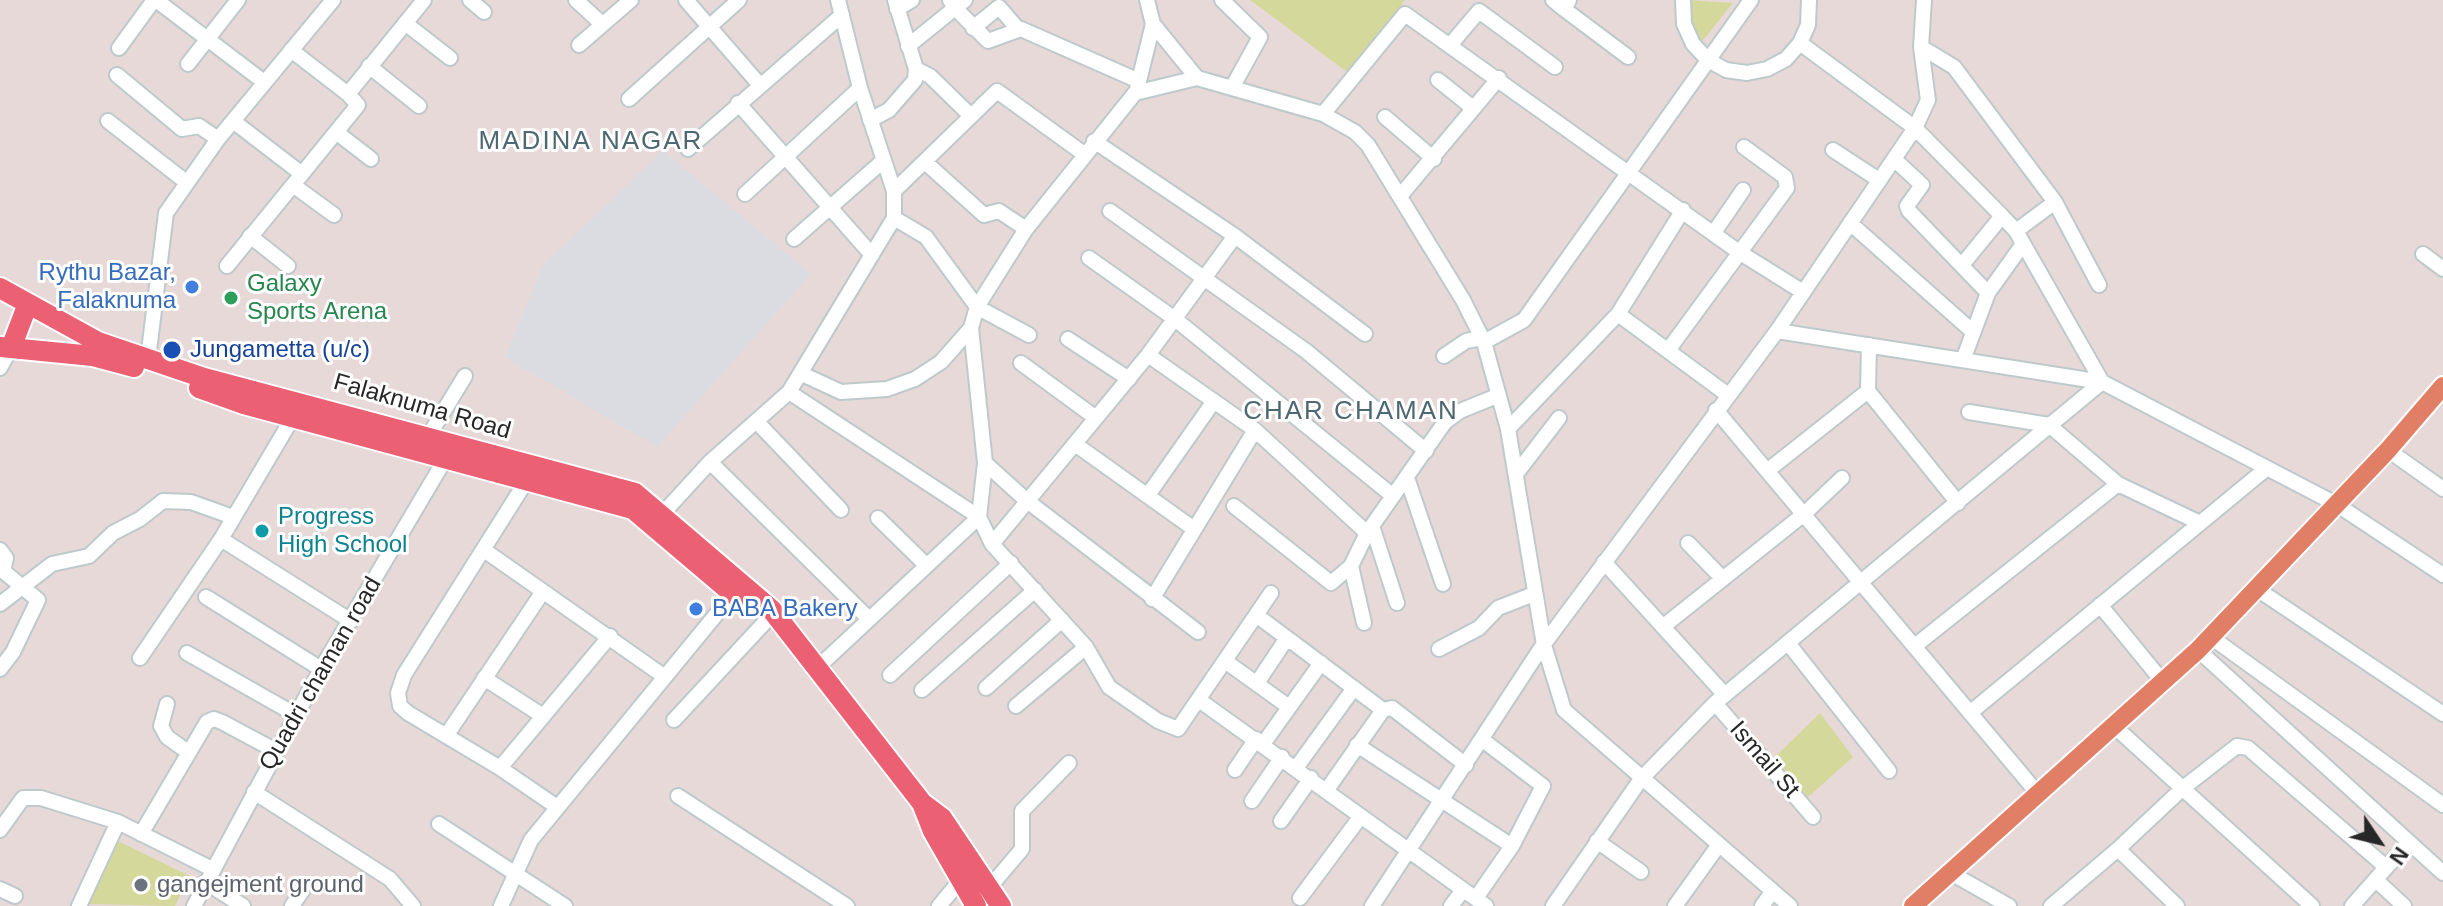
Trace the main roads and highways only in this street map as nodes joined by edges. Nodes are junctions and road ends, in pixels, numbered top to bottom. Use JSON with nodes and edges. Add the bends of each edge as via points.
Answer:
{"nodes":[{"id":1,"x":0,"y":288,"type":"edge"},
{"id":2,"x":27,"y":306,"type":"junction"},
{"id":3,"x":5,"y":347,"type":"edge"},
{"id":4,"x":2443,"y":386,"type":"edge"},
{"id":5,"x":450,"y":452,"type":"junction"},
{"id":6,"x":657,"y":520,"type":"junction"},
{"id":7,"x":791,"y":637,"type":"junction"},
{"id":8,"x":922,"y":803,"type":"junction"},
{"id":9,"x":976,"y":906,"type":"edge"},
{"id":10,"x":1001,"y":906,"type":"edge"},
{"id":11,"x":1913,"y":906,"type":"edge"}],
"edges":[{"from":1,"to":2,"type":"highway","name":"Falaknuma Road"},
{"from":2,"to":3,"type":"highway"},
{"from":2,"to":5,"type":"highway","name":"Falaknuma Road","via":[[98,342],[204,378],[428,437]]},
{"from":3,"to":5,"type":"highway","name":"Falaknuma Road","via":[[93,356],[293,417]]},
{"from":4,"to":11,"type":"main road","via":[[2204,644]]},
{"from":5,"to":6,"type":"highway","name":"Falaknuma Road"},
{"from":5,"to":6,"type":"highway","name":"Falaknuma Road","via":[[635,493]]},
{"from":6,"to":7,"type":"highway","name":"Falaknuma Road","via":[[733,594]]},
{"from":6,"to":7,"type":"highway","name":"Falaknuma Road","via":[[771,609]]},
{"from":7,"to":8,"type":"highway","name":"Falaknuma Road"},
{"from":8,"to":9,"type":"highway","name":"Falaknuma Road"},
{"from":8,"to":10,"type":"highway","name":"Falaknuma Road","via":[[942,818]]}]}
